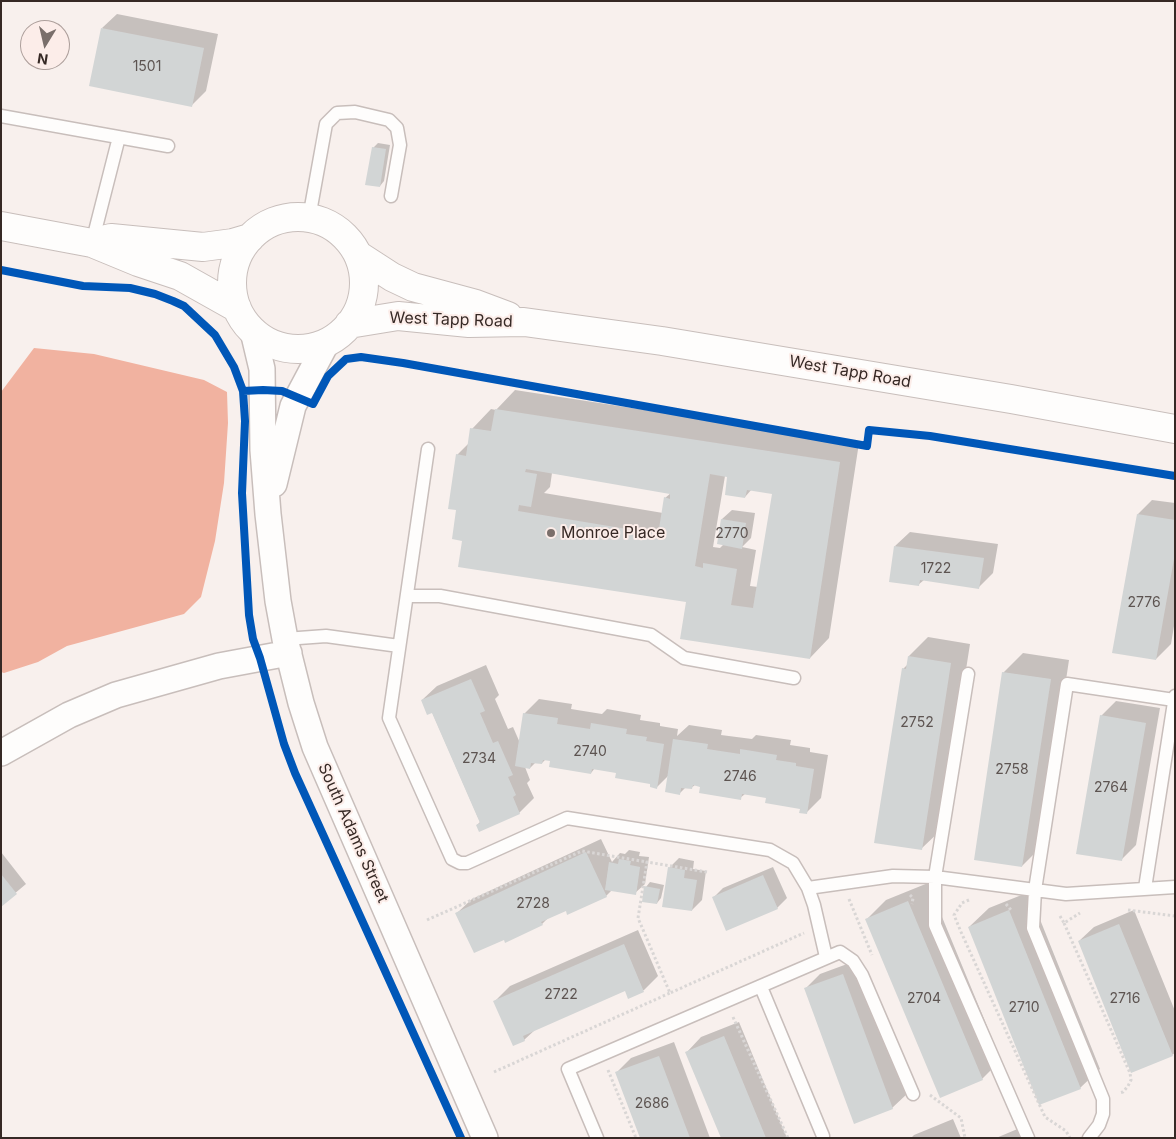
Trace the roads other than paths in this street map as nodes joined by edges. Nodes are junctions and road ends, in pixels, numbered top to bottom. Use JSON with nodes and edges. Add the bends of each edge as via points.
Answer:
{"nodes":[{"id":1,"x":1,"y":116,"type":"edge"},
{"id":2,"x":118,"y":137,"type":"junction"},
{"id":3,"x":168,"y":146,"type":"dead end"},
{"id":4,"x":391,"y":196,"type":"dead end"},
{"id":5,"x":309,"y":218,"type":"junction"},
{"id":6,"x":1,"y":226,"type":"edge"},
{"id":7,"x":250,"y":238,"type":"junction"},
{"id":8,"x":92,"y":243,"type":"junction"},
{"id":9,"x":358,"y":255,"type":"junction"},
{"id":10,"x":237,"y":308,"type":"junction"},
{"id":11,"x":524,"y":322,"type":"junction"},
{"id":12,"x":349,"y":324,"type":"junction"},
{"id":13,"x":253,"y":331,"type":"junction"},
{"id":14,"x":326,"y":342,"type":"junction"},
{"id":15,"x":1175,"y":429,"type":"edge"},
{"id":16,"x":428,"y":449,"type":"dead end"},
{"id":17,"x":268,"y":514,"type":"junction"},
{"id":18,"x":407,"y":596,"type":"junction"},
{"id":19,"x":287,"y":646,"type":"junction"},
{"id":20,"x":399,"y":646,"type":"junction"},
{"id":21,"x":968,"y":674,"type":"dead end"},
{"id":22,"x":794,"y":678,"type":"dead end"},
{"id":23,"x":1175,"y":696,"type":"edge"},
{"id":24,"x":1174,"y":700,"type":"edge"},
{"id":25,"x":1,"y":753,"type":"edge"},
{"id":26,"x":935,"y":877,"type":"junction"},
{"id":27,"x":1175,"y":887,"type":"edge"},
{"id":28,"x":808,"y":888,"type":"junction"},
{"id":29,"x":1145,"y":888,"type":"junction"},
{"id":30,"x":1035,"y":890,"type":"junction"},
{"id":31,"x":826,"y":957,"type":"junction"},
{"id":32,"x":760,"y":987,"type":"junction"},
{"id":33,"x":913,"y":1094,"type":"dead end"},
{"id":34,"x":823,"y":1136,"type":"dead end"},
{"id":35,"x":485,"y":1138,"type":"edge"},
{"id":36,"x":597,"y":1138,"type":"edge"},
{"id":37,"x":1028,"y":1138,"type":"edge"},
{"id":38,"x":1089,"y":1138,"type":"edge"}],
"edges":[{"from":1,"to":2,"type":"lane"},
{"from":2,"to":3,"type":"lane"},
{"from":2,"to":8,"type":"lane"},
{"from":4,"to":5,"type":"lane","via":[[400,145],[397,128],[389,120],[355,112],[337,113],[326,124]]},
{"from":5,"to":7,"type":"main road","name":"West Tapp Road","via":[[277,220]]},
{"from":5,"to":9,"type":"main road","name":"West Tapp Road","via":[[338,230]]},
{"from":6,"to":8,"type":"main road","name":"West Tapp Road"},
{"from":7,"to":8,"type":"main road","name":"West Tapp Road","via":[[202,247],[111,238]]},
{"from":7,"to":10,"type":"main road","name":"West Tapp Road","via":[[239,253],[233,271],[232,290]]},
{"from":8,"to":10,"type":"main road","name":"West Tapp Road","via":[[180,276]]},
{"from":9,"to":11,"type":"main road","name":"West Tapp Road","via":[[413,287],[476,304]]},
{"from":9,"to":12,"type":"main road","name":"West Tapp Road","via":[[364,291]]},
{"from":10,"to":13,"type":"main road","name":"West Tapp Road"},
{"from":11,"to":12,"type":"main road","name":"West Tapp Road","via":[[470,323],[398,316]]},
{"from":11,"to":15,"type":"main road","name":"West Tapp Road","via":[[671,342]]},
{"from":12,"to":14,"type":"main road","name":"West Tapp Road"},
{"from":13,"to":14,"type":"main road","name":"West Tapp Road","via":[[269,342],[288,348],[308,348]]},
{"from":13,"to":17,"type":"street","name":"South Adams Street","via":[[262,369]]},
{"from":14,"to":17,"type":"street","name":"South Adams Street","via":[[292,406]]},
{"from":16,"to":18,"type":"lane"},
{"from":17,"to":19,"type":"street","name":"South Adams Street"},
{"from":18,"to":20,"type":"lane"},
{"from":18,"to":22,"type":"lane","via":[[440,596],[651,635],[684,658]]},
{"from":19,"to":20,"type":"lane","via":[[326,636]]},
{"from":19,"to":25,"type":"street","via":[[116,695],[69,715]]},
{"from":19,"to":35,"type":"street","name":"South Adams Street","via":[[316,748]]},
{"from":20,"to":28,"type":"lane","via":[[389,718],[452,859],[467,863],[568,818],[770,850],[793,863]]},
{"from":21,"to":26,"type":"lane"},
{"from":23,"to":24,"type":"lane"},
{"from":24,"to":29,"type":"lane"},
{"from":24,"to":30,"type":"lane","via":[[1068,684]]},
{"from":26,"to":28,"type":"lane","via":[[893,876]]},
{"from":26,"to":30,"type":"lane"},
{"from":26,"to":37,"type":"lane","via":[[935,925]]},
{"from":27,"to":29,"type":"lane"},
{"from":28,"to":31,"type":"lane"},
{"from":29,"to":30,"type":"lane","via":[[1066,894]]},
{"from":30,"to":38,"type":"lane","via":[[1032,928],[1103,1099],[1103,1114]]},
{"from":31,"to":32,"type":"lane"},
{"from":31,"to":33,"type":"lane","via":[[840,952],[853,961],[862,975]]},
{"from":32,"to":34,"type":"lane"},
{"from":32,"to":36,"type":"lane","via":[[568,1069]]}]}
